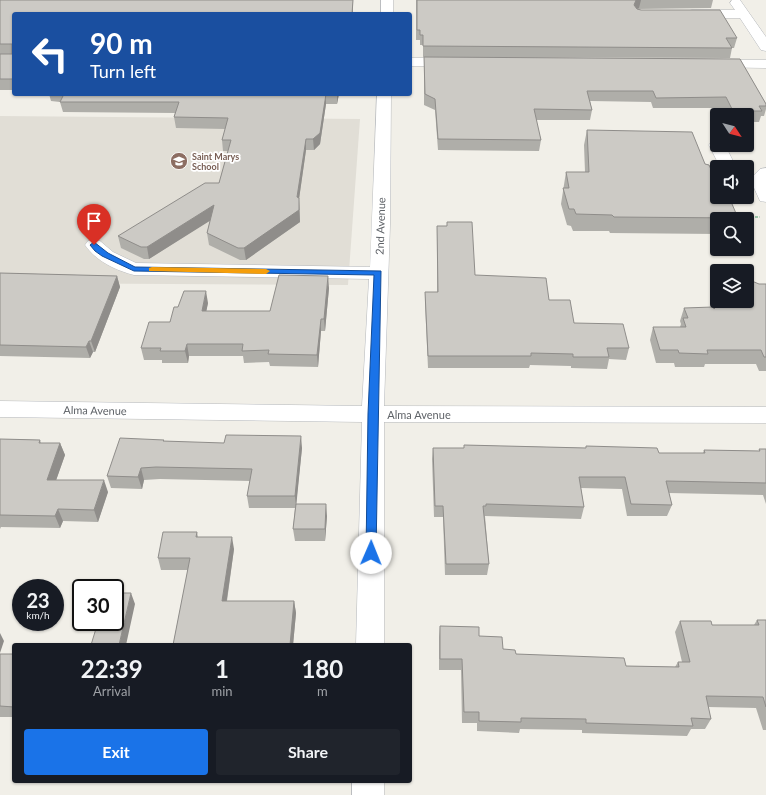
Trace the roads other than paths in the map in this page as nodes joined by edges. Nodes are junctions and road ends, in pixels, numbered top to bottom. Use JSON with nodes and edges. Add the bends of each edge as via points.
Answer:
{"nodes":[{"id":1,"x":387,"y":0,"type":"edge"},
{"id":2,"x":734,"y":0,"type":"edge"},
{"id":3,"x":387,"y":12,"type":"edge"},
{"id":4,"x":683,"y":14,"type":"edge"},
{"id":5,"x":744,"y":14,"type":"junction"},
{"id":6,"x":766,"y":47,"type":"edge"},
{"id":7,"x":412,"y":62,"type":"edge"},
{"id":8,"x":464,"y":62,"type":"edge"},
{"id":9,"x":701,"y":64,"type":"edge"},
{"id":10,"x":766,"y":64,"type":"edge"},
{"id":11,"x":384,"y":96,"type":"edge"},
{"id":12,"x":757,"y":176,"type":"edge"},
{"id":13,"x":766,"y":197,"type":"edge"},
{"id":14,"x":94,"y":245,"type":"dead end"},
{"id":15,"x":378,"y":273,"type":"junction"},
{"id":16,"x":0,"y":408,"type":"edge"},
{"id":17,"x":373,"y":414,"type":"junction"},
{"id":18,"x":766,"y":415,"type":"edge"},
{"id":19,"x":370,"y":643,"type":"edge"},
{"id":20,"x":368,"y":783,"type":"edge"},
{"id":21,"x":368,"y":795,"type":"edge"}],
"edges":[{"from":1,"to":3,"type":"street"},
{"from":2,"to":5,"type":"street"},
{"from":4,"to":5,"type":"street"},
{"from":5,"to":6,"type":"street"},
{"from":7,"to":8,"type":"street"},
{"from":9,"to":10,"type":"street"},
{"from":11,"to":15,"type":"street","name":"2nd Avenue"},
{"from":12,"to":13,"type":"street"},
{"from":14,"to":15,"type":"street","via":[[105,255],[134,269]]},
{"from":15,"to":17,"type":"street","name":"2nd Avenue"},
{"from":16,"to":17,"type":"street","name":"Alma Avenue"},
{"from":17,"to":18,"type":"street","name":"Alma Avenue"},
{"from":17,"to":19,"type":"street","name":"2nd Avenue"},
{"from":20,"to":21,"type":"street"}]}
